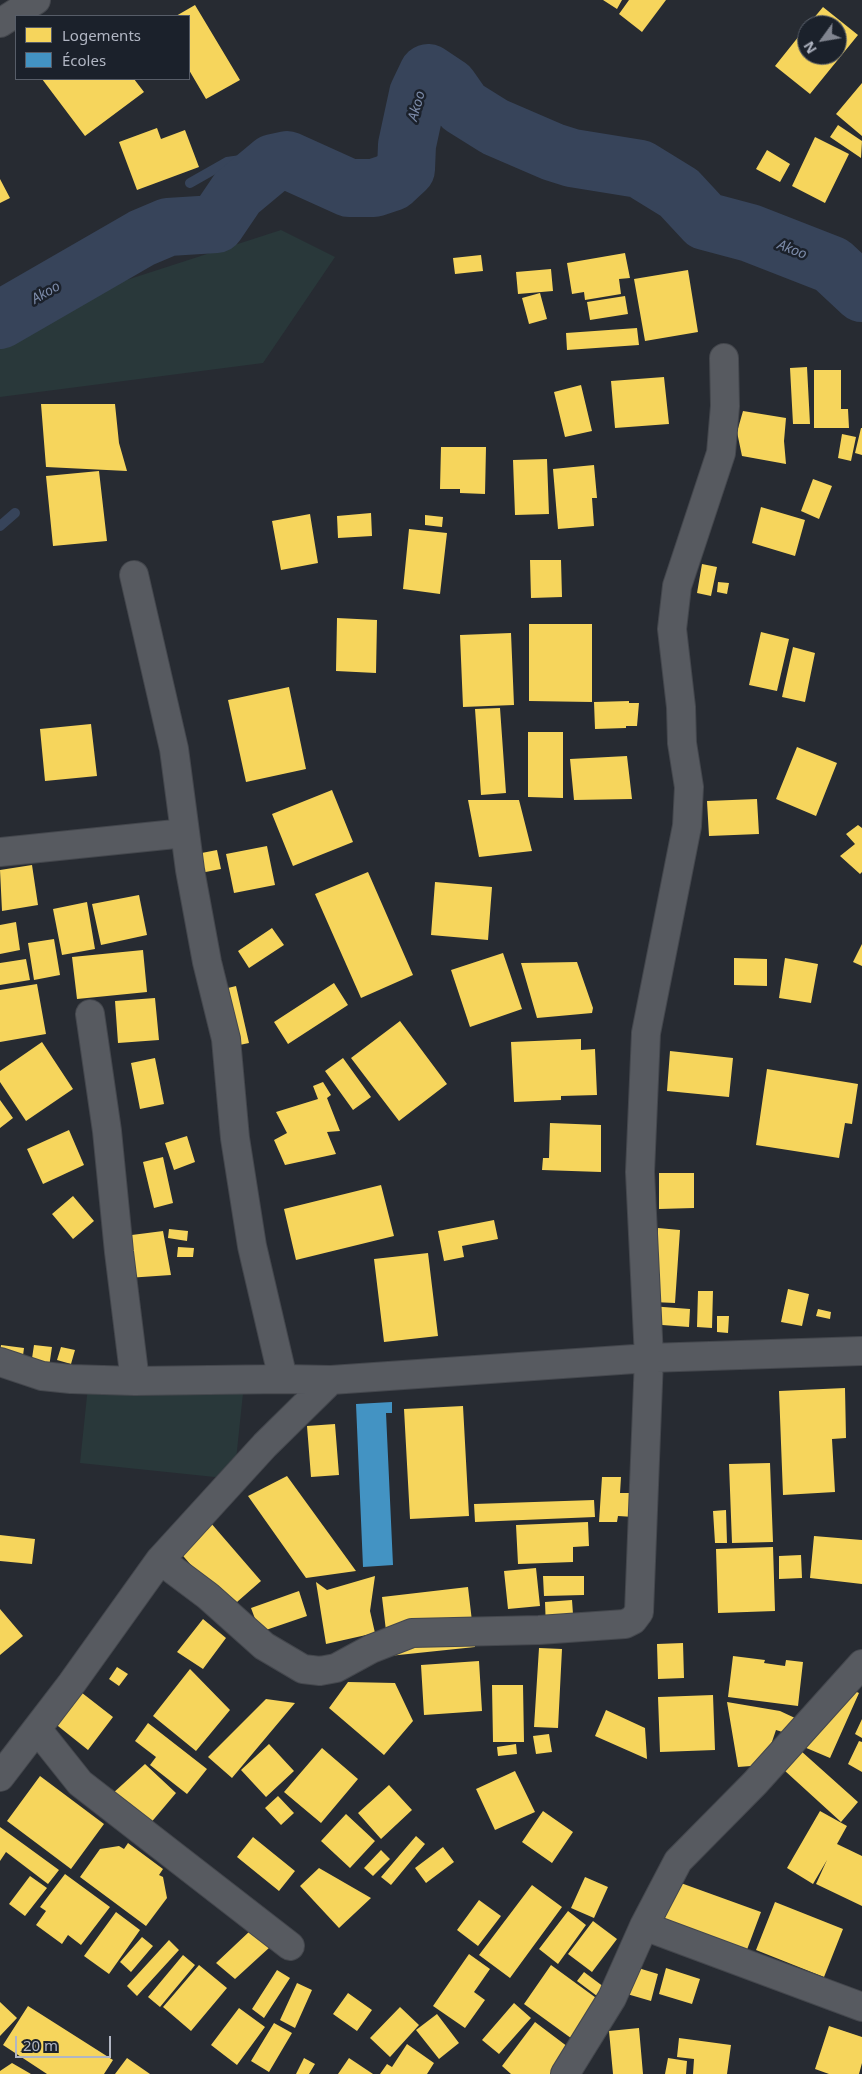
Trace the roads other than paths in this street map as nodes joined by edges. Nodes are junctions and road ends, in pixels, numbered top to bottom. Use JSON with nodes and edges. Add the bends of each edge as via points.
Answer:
{"nodes":[{"id":1,"x":36,"y":0,"type":"edge"},
{"id":2,"x":0,"y":23,"type":"edge"},
{"id":3,"x":724,"y":358,"type":"dead end"},
{"id":4,"x":134,"y":575,"type":"dead end"},
{"id":5,"x":185,"y":834,"type":"junction"},
{"id":6,"x":0,"y":852,"type":"edge"},
{"id":7,"x":90,"y":1014,"type":"dead end"},
{"id":8,"x":862,"y":1350,"type":"edge"},
{"id":9,"x":649,"y":1358,"type":"junction"},
{"id":10,"x":0,"y":1362,"type":"edge"},
{"id":11,"x":283,"y":1379,"type":"junction"},
{"id":12,"x":331,"y":1380,"type":"junction"},
{"id":13,"x":135,"y":1382,"type":"junction"},
{"id":14,"x":160,"y":1560,"type":"junction"},
{"id":15,"x":862,"y":1664,"type":"edge"},
{"id":16,"x":36,"y":1729,"type":"junction"},
{"id":17,"x":0,"y":1777,"type":"edge"},
{"id":18,"x":644,"y":1926,"type":"junction"},
{"id":19,"x":290,"y":1946,"type":"dead end"},
{"id":20,"x":862,"y":2008,"type":"edge"},
{"id":21,"x":565,"y":2074,"type":"edge"}],
"edges":[{"from":1,"to":2,"type":"street"},
{"from":3,"to":9,"type":"street","via":[[725,406],[721,453],[678,586],[672,629],[689,787],[687,826],[646,1032],[640,1172]]},
{"from":4,"to":5,"type":"street","via":[[174,749]]},
{"from":5,"to":6,"type":"street"},
{"from":5,"to":11,"type":"street","via":[[207,962],[226,1039],[235,1138],[252,1246]]},
{"from":7,"to":13,"type":"street","via":[[107,1131]]},
{"from":8,"to":9,"type":"street"},
{"from":9,"to":12,"type":"street"},
{"from":9,"to":14,"type":"street","via":[[641,1606],[632,1620],[625,1624],[412,1633],[371,1649],[336,1668],[320,1671],[302,1669],[264,1646],[208,1596]]},
{"from":10,"to":13,"type":"street","via":[[42,1376]]},
{"from":11,"to":12,"type":"street"},
{"from":11,"to":13,"type":"street"},
{"from":12,"to":14,"type":"street","via":[[265,1445]]},
{"from":14,"to":16,"type":"street"},
{"from":15,"to":18,"type":"street","via":[[755,1783],[678,1861]]},
{"from":16,"to":17,"type":"street"},
{"from":16,"to":19,"type":"street","via":[[80,1783]]},
{"from":18,"to":20,"type":"street"},
{"from":18,"to":21,"type":"street","via":[[612,1998]]}]}
